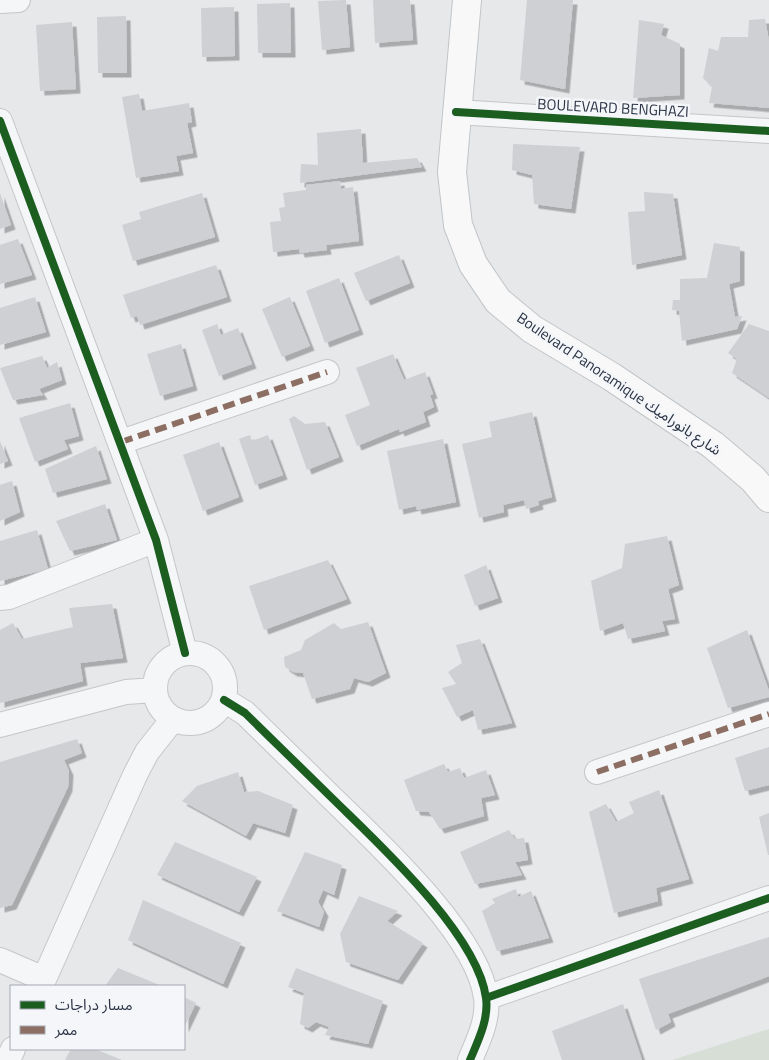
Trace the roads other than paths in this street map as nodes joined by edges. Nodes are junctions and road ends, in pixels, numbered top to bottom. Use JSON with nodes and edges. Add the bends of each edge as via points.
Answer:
{"nodes":[{"id":1,"x":18,"y":0,"type":"edge"},
{"id":2,"x":467,"y":0,"type":"edge"},
{"id":3,"x":0,"y":1,"type":"edge"},
{"id":4,"x":456,"y":112,"type":"junction"},
{"id":5,"x":0,"y":121,"type":"edge"},
{"id":6,"x":769,"y":131,"type":"edge"},
{"id":7,"x":327,"y":372,"type":"dead end"},
{"id":8,"x":121,"y":442,"type":"junction"},
{"id":9,"x":769,"y":498,"type":"edge"},
{"id":10,"x":156,"y":540,"type":"junction"},
{"id":11,"x":0,"y":598,"type":"edge"},
{"id":12,"x":186,"y":653,"type":"junction"},
{"id":13,"x":155,"y":690,"type":"junction"},
{"id":14,"x":224,"y":700,"type":"junction"},
{"id":15,"x":769,"y":714,"type":"edge"},
{"id":16,"x":173,"y":719,"type":"junction"},
{"id":17,"x":0,"y":725,"type":"edge"},
{"id":18,"x":597,"y":772,"type":"dead end"},
{"id":19,"x":769,"y":898,"type":"edge"},
{"id":20,"x":0,"y":960,"type":"edge"},
{"id":21,"x":43,"y":983,"type":"edge"},
{"id":22,"x":486,"y":998,"type":"junction"},
{"id":23,"x":470,"y":1060,"type":"edge"}],
"edges":[{"from":1,"to":3,"type":"street"},
{"from":2,"to":4,"type":"main road","name":"Boulevard Panoramique شارع بانوراميك"},
{"from":4,"to":6,"type":"street","name":"BOULEVARD BENGHAZI"},
{"from":4,"to":9,"type":"main road","name":"Boulevard Panoramique شارع بانوراميك","via":[[452,172],[458,225],[473,264],[498,301],[532,329],[612,377],[713,445],[753,479]]},
{"from":5,"to":8,"type":"street"},
{"from":7,"to":8,"type":"street"},
{"from":8,"to":10,"type":"street"},
{"from":10,"to":11,"type":"street"},
{"from":10,"to":12,"type":"street"},
{"from":12,"to":13,"type":"street","via":[[166,662],[156,680]]},
{"from":12,"to":14,"type":"street","via":[[197,653],[218,665],[224,676]]},
{"from":13,"to":16,"type":"street","via":[[161,707]]},
{"from":13,"to":17,"type":"street","via":[[126,692]]},
{"from":14,"to":16,"type":"street","via":[[212,717],[203,722],[188,724]]},
{"from":14,"to":22,"type":"street","via":[[245,713],[412,878],[462,942]]},
{"from":15,"to":18,"type":"street"},
{"from":16,"to":21,"type":"street","via":[[147,752],[135,775]]},
{"from":19,"to":22,"type":"street"},
{"from":20,"to":21,"type":"street"},
{"from":22,"to":23,"type":"street","via":[[485,1017]]}]}
